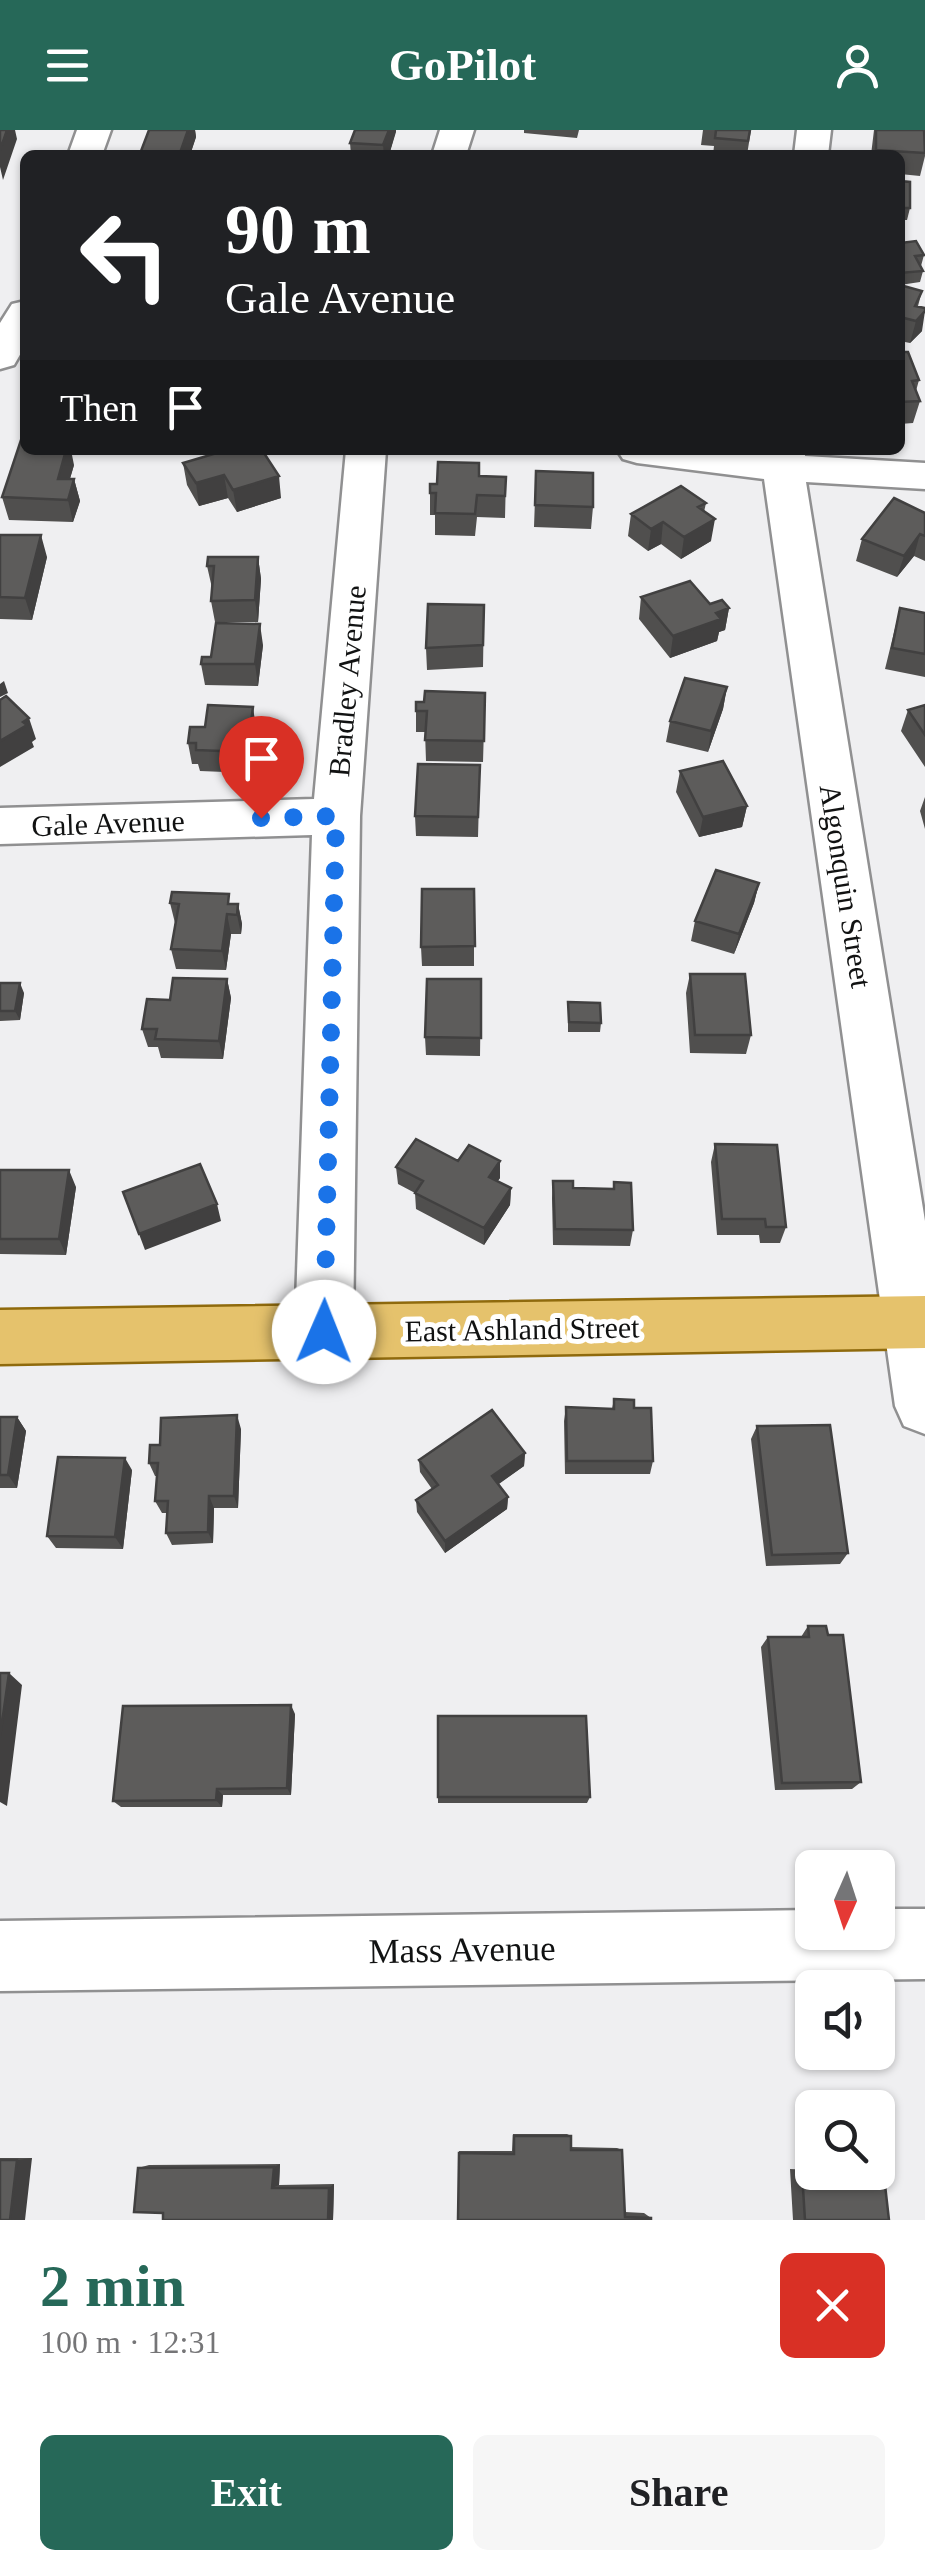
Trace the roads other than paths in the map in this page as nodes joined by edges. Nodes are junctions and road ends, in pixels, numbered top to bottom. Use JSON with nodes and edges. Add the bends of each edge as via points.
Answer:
{"nodes":[{"id":1,"x":20,"y":321,"type":"edge"},
{"id":2,"x":0,"y":357,"type":"edge"},
{"id":3,"x":366,"y":455,"type":"edge"},
{"id":4,"x":719,"y":455,"type":"edge"},
{"id":5,"x":784,"y":459,"type":"edge"},
{"id":6,"x":925,"y":476,"type":"edge"},
{"id":7,"x":336,"y":816,"type":"junction"},
{"id":8,"x":0,"y":826,"type":"edge"},
{"id":9,"x":918,"y":1322,"type":"edge"},
{"id":10,"x":324,"y":1332,"type":"junction"},
{"id":11,"x":0,"y":1337,"type":"edge"},
{"id":12,"x":925,"y":1406,"type":"edge"},
{"id":13,"x":925,"y":1944,"type":"edge"},
{"id":14,"x":0,"y":1956,"type":"edge"}],
"edges":[{"from":1,"to":2,"type":"street"},
{"from":3,"to":7,"type":"street","name":"Bradley Avenue"},
{"from":4,"to":5,"type":"street"},
{"from":5,"to":6,"type":"street"},
{"from":5,"to":9,"type":"street","name":"Algonquin Street"},
{"from":7,"to":8,"type":"street","name":"Gale Avenue"},
{"from":7,"to":10,"type":"street","name":"Bradley Avenue"},
{"from":9,"to":10,"type":"main road","name":"East Ashland Street"},
{"from":9,"to":12,"type":"street","name":"Algonquin Street"},
{"from":10,"to":11,"type":"main road","name":"East Ashland Street"},
{"from":13,"to":14,"type":"street","name":"Mass Avenue"}]}
